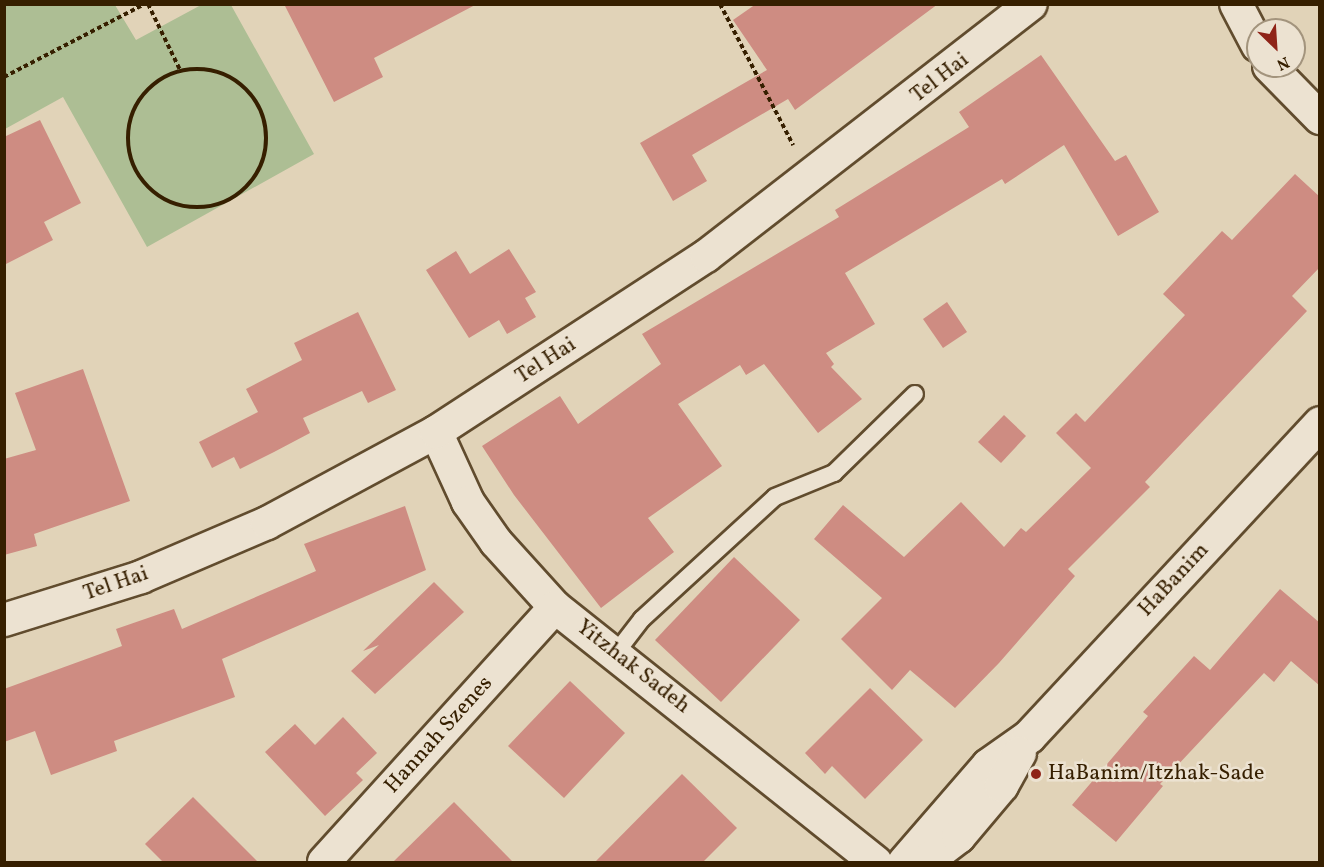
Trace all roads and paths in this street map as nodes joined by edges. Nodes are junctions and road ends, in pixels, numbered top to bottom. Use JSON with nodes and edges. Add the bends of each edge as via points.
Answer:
{"nodes":[{"id":1,"x":147,"y":4,"type":"edge"},
{"id":2,"x":720,"y":4,"type":"edge"},
{"id":3,"x":1032,"y":4,"type":"edge"},
{"id":4,"x":1236,"y":4,"type":"edge"},
{"id":5,"x":1246,"y":23,"type":"edge"},
{"id":6,"x":180,"y":70,"type":"junction"},
{"id":7,"x":4,"y":77,"type":"edge"},
{"id":8,"x":1281,"y":78,"type":"edge"},
{"id":9,"x":1320,"y":118,"type":"edge"},
{"id":10,"x":810,"y":178,"type":"junction"},
{"id":11,"x":915,"y":394,"type":"dead end"},
{"id":12,"x":1320,"y":423,"type":"edge"},
{"id":13,"x":436,"y":432,"type":"junction"},
{"id":14,"x":555,"y":607,"type":"junction"},
{"id":15,"x":4,"y":620,"type":"edge"},
{"id":16,"x":615,"y":654,"type":"junction"},
{"id":17,"x":1029,"y":736,"type":"junction"},
{"id":18,"x":324,"y":862,"type":"edge"},
{"id":19,"x":876,"y":862,"type":"edge"},
{"id":20,"x":904,"y":862,"type":"edge"},
{"id":21,"x":924,"y":862,"type":"edge"}],
"edges":[{"from":1,"to":6,"type":"path"},
{"from":1,"to":7,"type":"path"},
{"from":2,"to":10,"type":"path"},
{"from":3,"to":10,"type":"street","name":"Tel Hai"},
{"from":4,"to":5,"type":"street"},
{"from":6,"to":6,"type":"path","via":[[204,68],[234,78],[252,94],[263,115],[266,144],[260,167],[247,186],[213,205],[194,207],[170,202],[152,191],[136,172],[129,154],[127,131],[135,104],[150,85]]},
{"from":8,"to":9,"type":"street"},
{"from":10,"to":13,"type":"street","name":"Tel Hai","via":[[706,256]]},
{"from":11,"to":16,"type":"lane","via":[[834,473],[775,497],[642,619]]},
{"from":12,"to":17,"type":"street","name":"HaBanim"},
{"from":13,"to":14,"type":"street","name":"Yitzhak Sadeh","via":[[468,502],[496,542]]},
{"from":13,"to":15,"type":"street","name":"Tel Hai","via":[[267,523],[141,577]]},
{"from":14,"to":16,"type":"street","name":"Yitzhak Sadeh"},
{"from":14,"to":18,"type":"street","name":"Hannah Szenes"},
{"from":16,"to":19,"type":"street","name":"Yitzhak Sadeh"},
{"from":17,"to":20,"type":"street","name":"HaBanim","via":[[988,765]]},
{"from":17,"to":21,"type":"street","name":"HaBanim","via":[[1001,785],[958,836]]}]}
